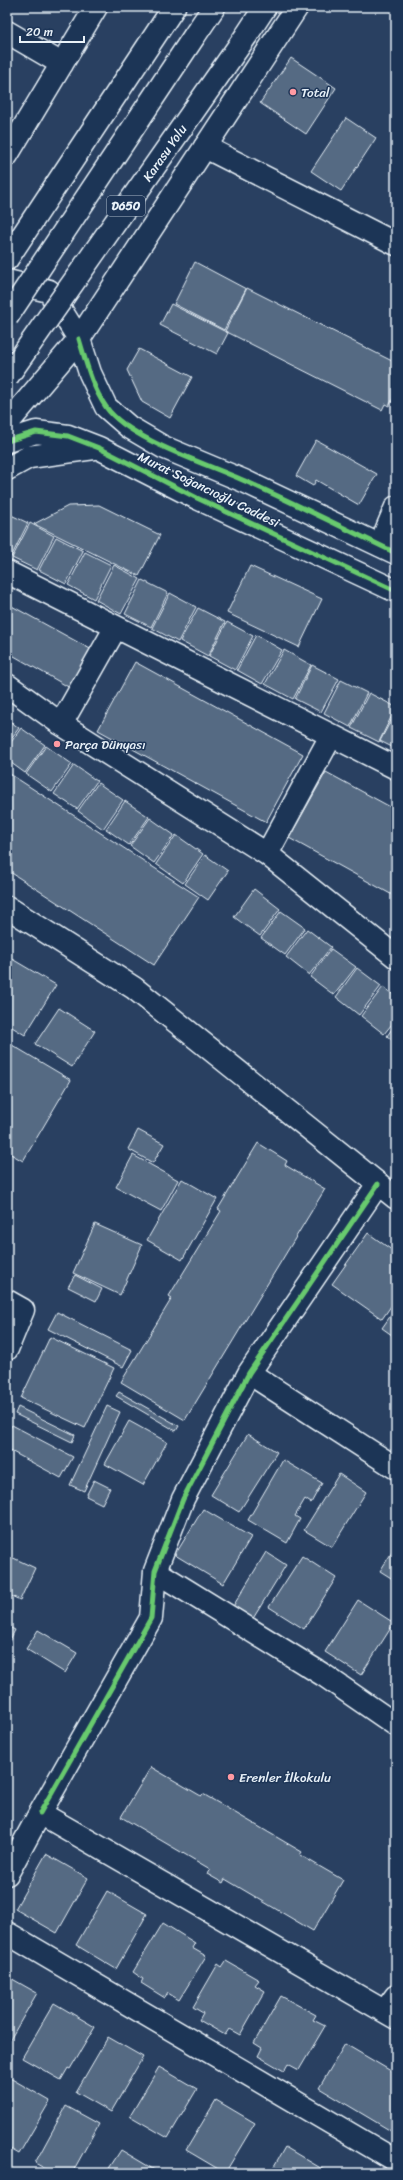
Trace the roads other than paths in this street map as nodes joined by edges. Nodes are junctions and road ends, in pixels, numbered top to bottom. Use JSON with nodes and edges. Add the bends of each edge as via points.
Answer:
{"nodes":[{"id":1,"x":96,"y":7,"type":"edge"},
{"id":2,"x":174,"y":7,"type":"edge"},
{"id":3,"x":214,"y":7,"type":"edge"},
{"id":4,"x":264,"y":7,"type":"edge"},
{"id":5,"x":296,"y":7,"type":"edge"},
{"id":6,"x":7,"y":32,"type":"edge"},
{"id":7,"x":62,"y":64,"type":"junction"},
{"id":8,"x":205,"y":147,"type":"junction"},
{"id":9,"x":9,"y":149,"type":"edge"},
{"id":10,"x":396,"y":244,"type":"edge"},
{"id":11,"x":7,"y":259,"type":"edge"},
{"id":12,"x":7,"y":281,"type":"edge"},
{"id":13,"x":7,"y":316,"type":"edge"},
{"id":14,"x":79,"y":339,"type":"junction"},
{"id":15,"x":7,"y":377,"type":"edge"},
{"id":16,"x":7,"y":424,"type":"edge"},
{"id":17,"x":7,"y":441,"type":"edge"},
{"id":18,"x":99,"y":448,"type":"junction"},
{"id":19,"x":7,"y":468,"type":"edge"},
{"id":20,"x":396,"y":507,"type":"edge"},
{"id":21,"x":388,"y":549,"type":"edge"},
{"id":22,"x":9,"y":579,"type":"edge"},
{"id":23,"x":396,"y":591,"type":"edge"},
{"id":24,"x":116,"y":627,"type":"junction"},
{"id":25,"x":7,"y":685,"type":"edge"},
{"id":26,"x":61,"y":724,"type":"junction"},
{"id":27,"x":331,"y":736,"type":"junction"},
{"id":28,"x":396,"y":768,"type":"edge"},
{"id":29,"x":267,"y":854,"type":"junction"},
{"id":30,"x":7,"y":907,"type":"edge"},
{"id":31,"x":396,"y":957,"type":"edge"},
{"id":32,"x":378,"y":1184,"type":"junction"},
{"id":33,"x":396,"y":1198,"type":"edge"},
{"id":34,"x":7,"y":1301,"type":"edge"},
{"id":35,"x":7,"y":1349,"type":"edge"},
{"id":36,"x":249,"y":1373,"type":"junction"},
{"id":37,"x":396,"y":1468,"type":"edge"},
{"id":38,"x":155,"y":1571,"type":"junction"},
{"id":39,"x":396,"y":1725,"type":"edge"},
{"id":40,"x":40,"y":1813,"type":"junction"},
{"id":41,"x":7,"y":1874,"type":"edge"},
{"id":42,"x":7,"y":1933,"type":"edge"},
{"id":43,"x":392,"y":2008,"type":"edge"},
{"id":44,"x":396,"y":2161,"type":"edge"}],
"edges":[{"from":1,"to":7,"type":"main road"},
{"from":2,"to":11,"type":"main road"},
{"from":3,"to":13,"type":"main road","number":"D650","bridge":true},
{"from":4,"to":15,"type":"main road","name":"Karasu Yolu","number":"D650","bridge":true},
{"from":5,"to":8,"type":"main road"},
{"from":6,"to":7,"type":"main road"},
{"from":7,"to":9,"type":"main road"},
{"from":8,"to":10,"type":"main road"},
{"from":8,"to":14,"type":"main road"},
{"from":12,"to":14,"type":"main road","name":"Murat Soğancıoğlu Caddesi","via":[[49,291]]},
{"from":14,"to":16,"type":"main road"},
{"from":14,"to":21,"type":"main road","name":"Murat Soğancıoğlu Caddesi","via":[[90,373],[106,407],[129,427],[163,447],[244,481]]},
{"from":17,"to":18,"type":"main road","name":"Murat Soğancıoğlu Caddesi","via":[[36,432],[68,436]]},
{"from":18,"to":19,"type":"main road","via":[[29,457]]},
{"from":18,"to":23,"type":"main road","name":"Murat Soğancıoğlu Caddesi","via":[[197,498]]},
{"from":20,"to":21,"type":"main road"},
{"from":22,"to":24,"type":"main road"},
{"from":24,"to":26,"type":"main road"},
{"from":24,"to":27,"type":"main road"},
{"from":25,"to":26,"type":"main road"},
{"from":26,"to":29,"type":"main road"},
{"from":27,"to":28,"type":"main road"},
{"from":27,"to":29,"type":"main road"},
{"from":29,"to":31,"type":"main road"},
{"from":30,"to":32,"type":"main road","via":[[134,988]]},
{"from":32,"to":33,"type":"main road"},
{"from":32,"to":36,"type":"main road"},
{"from":34,"to":35,"type":"main road","via":[[24,1310]]},
{"from":36,"to":37,"type":"main road"},
{"from":36,"to":38,"type":"main road","via":[[183,1499]]},
{"from":38,"to":39,"type":"main road","via":[[325,1676]]},
{"from":38,"to":40,"type":"main road","via":[[151,1618]]},
{"from":40,"to":41,"type":"main road"},
{"from":40,"to":43,"type":"main road"},
{"from":42,"to":44,"type":"main road"}]}
